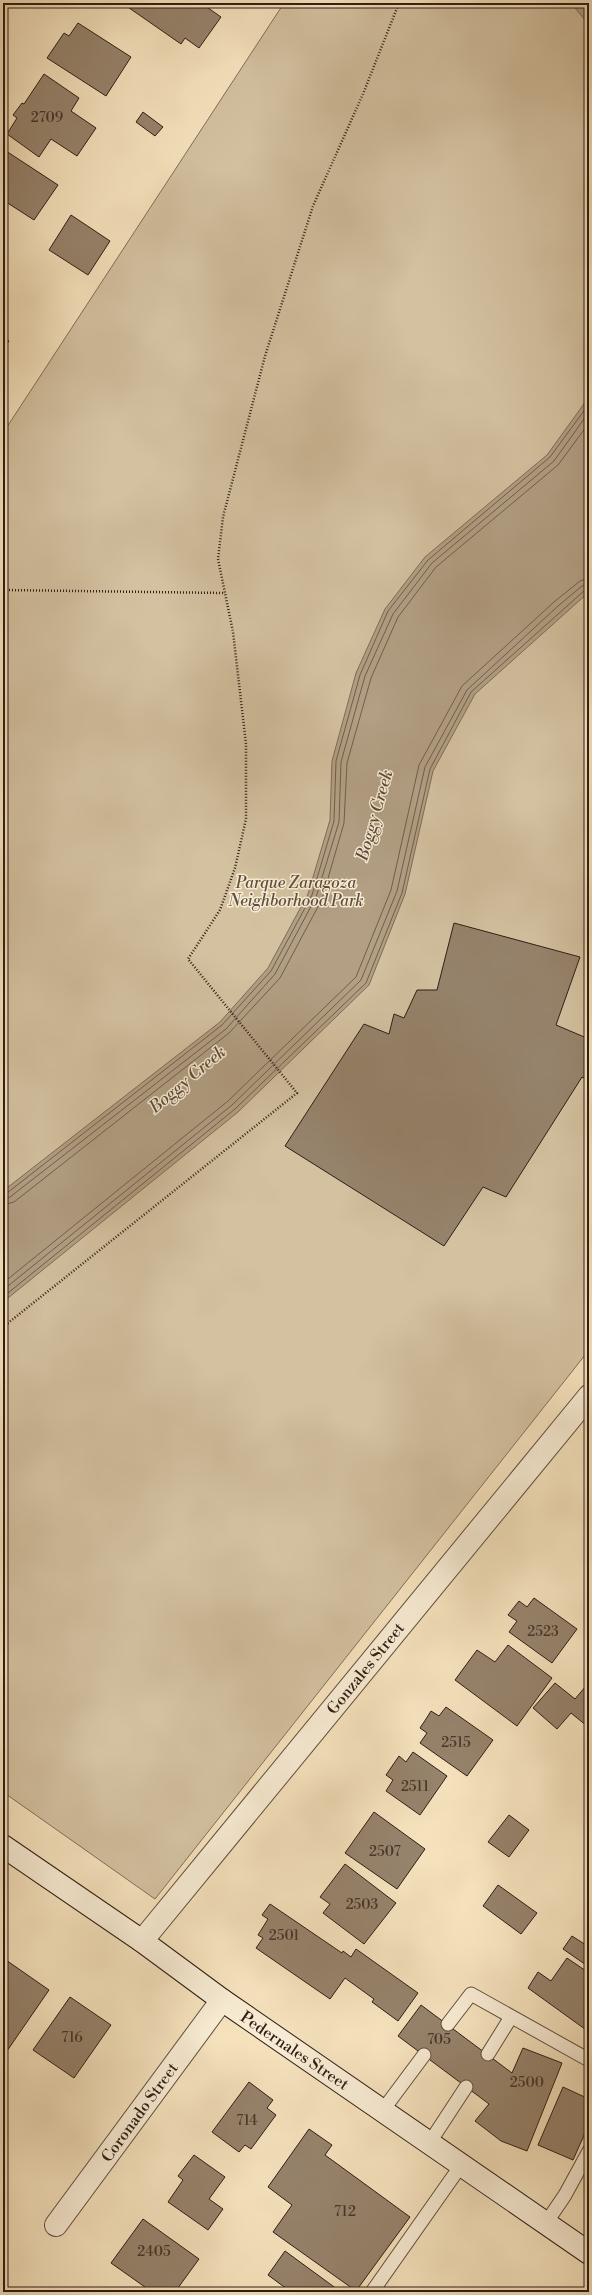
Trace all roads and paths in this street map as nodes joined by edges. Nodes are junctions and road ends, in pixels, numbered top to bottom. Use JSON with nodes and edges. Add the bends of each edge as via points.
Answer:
{"nodes":[{"id":1,"x":399,"y":3,"type":"edge"},
{"id":2,"x":3,"y":590,"type":"edge"},
{"id":3,"x":225,"y":593,"type":"junction"},
{"id":4,"x":3,"y":1327,"type":"edge"},
{"id":5,"x":589,"y":1396,"type":"edge"},
{"id":6,"x":3,"y":1846,"type":"edge"},
{"id":7,"x":142,"y":1941,"type":"junction"},
{"id":8,"x":222,"y":2000,"type":"junction"},
{"id":9,"x":511,"y":2017,"type":"junction"},
{"id":10,"x":448,"y":2024,"type":"dead end"},
{"id":11,"x":488,"y":2054,"type":"dead end"},
{"id":12,"x":424,"y":2055,"type":"dead end"},
{"id":13,"x":589,"y":2060,"type":"edge"},
{"id":14,"x":466,"y":2087,"type":"dead end"},
{"id":15,"x":383,"y":2110,"type":"junction"},
{"id":16,"x":430,"y":2142,"type":"junction"},
{"id":17,"x":589,"y":2150,"type":"edge"},
{"id":18,"x":462,"y":2164,"type":"junction"},
{"id":19,"x":546,"y":2223,"type":"junction"},
{"id":20,"x":56,"y":2225,"type":"dead end"},
{"id":21,"x":589,"y":2253,"type":"edge"},
{"id":22,"x":372,"y":2292,"type":"edge"}],
"edges":[{"from":1,"to":3,"type":"path","via":[[364,94],[313,206],[264,356],[223,517],[218,559]]},
{"from":2,"to":3,"type":"path"},
{"from":3,"to":4,"type":"path","via":[[233,632],[246,744],[246,819],[220,910],[188,959],[297,1093]]},
{"from":5,"to":7,"type":"street","name":"Gonzales Street"},
{"from":6,"to":7,"type":"street","name":"Pedernales Street"},
{"from":7,"to":8,"type":"street","name":"Pedernales Street"},
{"from":8,"to":15,"type":"street","name":"Pedernales Street"},
{"from":8,"to":20,"type":"street","name":"Coronado Street"},
{"from":9,"to":10,"type":"lane","via":[[471,1994]]},
{"from":9,"to":11,"type":"lane"},
{"from":9,"to":13,"type":"lane"},
{"from":12,"to":15,"type":"lane"},
{"from":14,"to":16,"type":"lane"},
{"from":15,"to":16,"type":"street","name":"Pedernales Street"},
{"from":16,"to":18,"type":"street","name":"Pedernales Street"},
{"from":17,"to":19,"type":"lane","via":[[565,2195]]},
{"from":18,"to":19,"type":"street","name":"Pedernales Street"},
{"from":18,"to":22,"type":"lane"},
{"from":19,"to":21,"type":"street","name":"Pedernales Street"}]}
